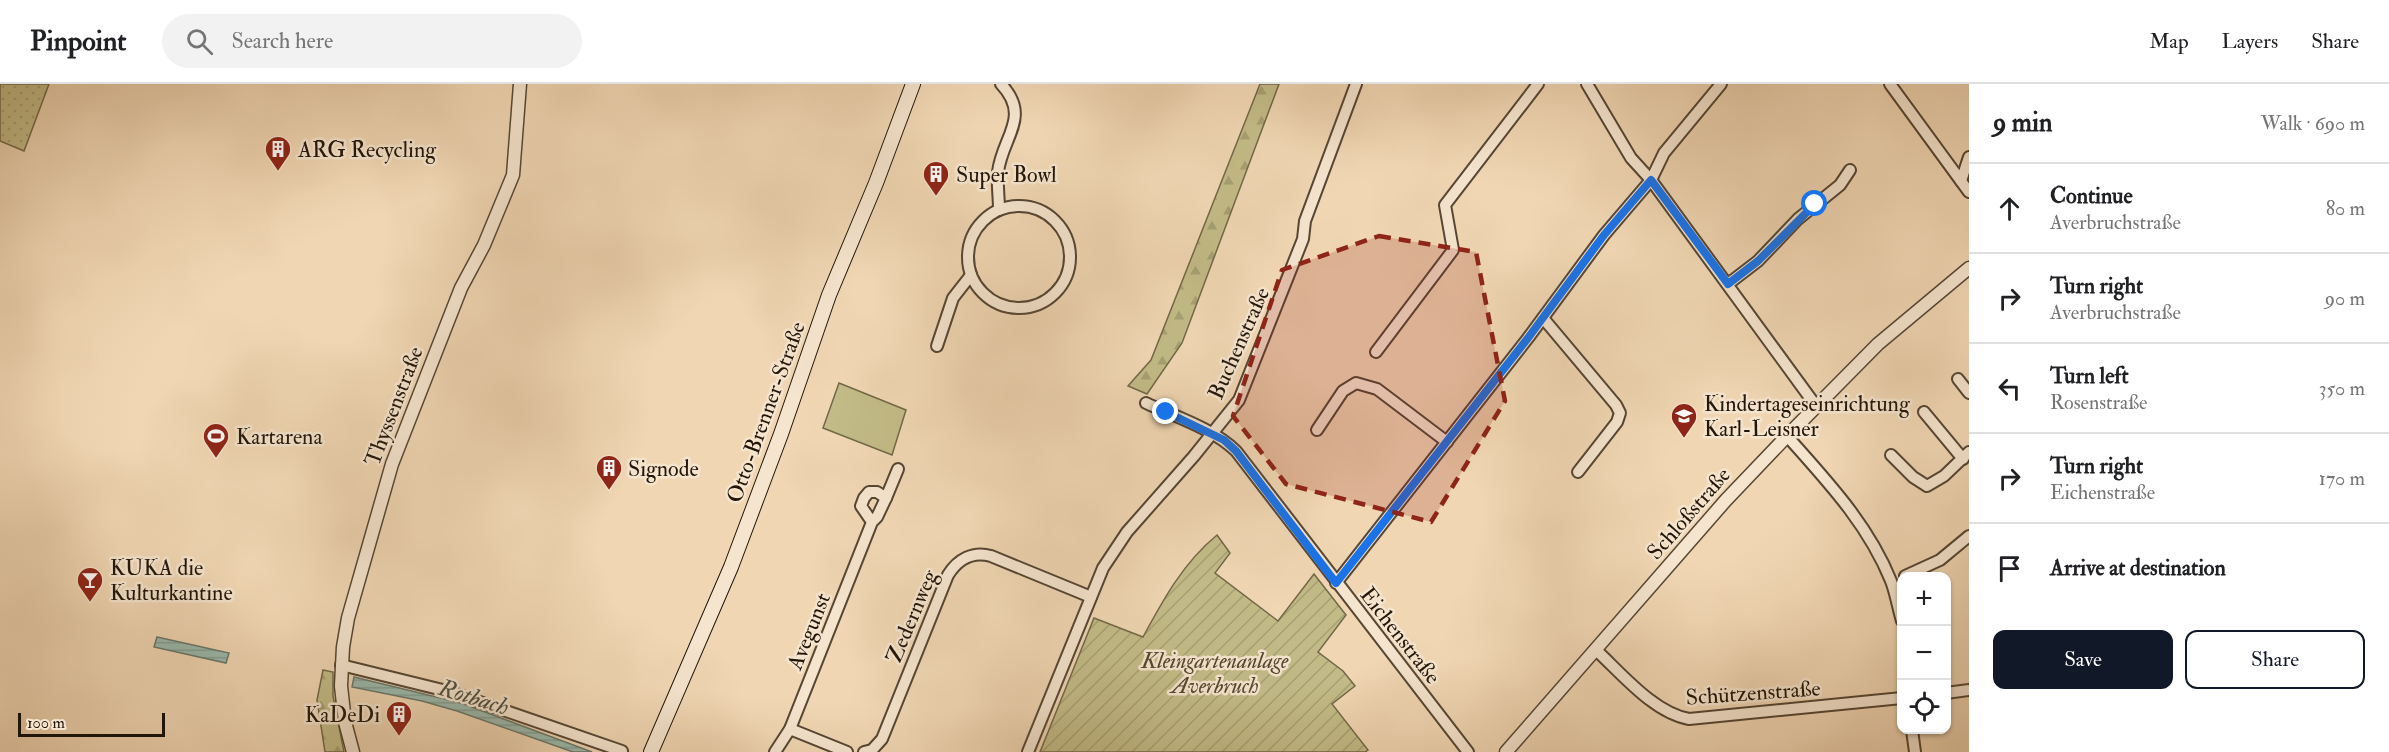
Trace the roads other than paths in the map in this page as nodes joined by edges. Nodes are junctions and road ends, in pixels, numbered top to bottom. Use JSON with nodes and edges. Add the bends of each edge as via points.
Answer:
{"nodes":[{"id":1,"x":520,"y":84,"type":"edge"},
{"id":2,"x":913,"y":84,"type":"edge"},
{"id":3,"x":1001,"y":84,"type":"edge"},
{"id":4,"x":1356,"y":84,"type":"edge"},
{"id":5,"x":1538,"y":84,"type":"edge"},
{"id":6,"x":1587,"y":84,"type":"edge"},
{"id":7,"x":1721,"y":84,"type":"edge"},
{"id":8,"x":1890,"y":84,"type":"edge"},
{"id":9,"x":1969,"y":157,"type":"edge"},
{"id":10,"x":1850,"y":170,"type":"dead end"},
{"id":11,"x":1651,"y":180,"type":"junction"},
{"id":12,"x":1961,"y":181,"type":"junction"},
{"id":13,"x":1969,"y":192,"type":"edge"},
{"id":14,"x":999,"y":210,"type":"junction"},
{"id":15,"x":1969,"y":267,"type":"edge"},
{"id":16,"x":971,"y":274,"type":"junction"},
{"id":17,"x":1728,"y":284,"type":"junction"},
{"id":18,"x":1543,"y":318,"type":"junction"},
{"id":19,"x":937,"y":346,"type":"dead end"},
{"id":20,"x":1376,"y":352,"type":"dead end"},
{"id":21,"x":1958,"y":379,"type":"dead end"},
{"id":22,"x":1969,"y":393,"type":"edge"},
{"id":23,"x":1146,"y":403,"type":"dead end"},
{"id":24,"x":1816,"y":406,"type":"junction"},
{"id":25,"x":1924,"y":412,"type":"dead end"},
{"id":26,"x":1317,"y":430,"type":"dead end"},
{"id":27,"x":1213,"y":434,"type":"junction"},
{"id":28,"x":1787,"y":436,"type":"junction"},
{"id":29,"x":1447,"y":442,"type":"junction"},
{"id":30,"x":1891,"y":455,"type":"dead end"},
{"id":31,"x":1966,"y":455,"type":"edge"},
{"id":32,"x":898,"y":469,"type":"dead end"},
{"id":33,"x":1578,"y":472,"type":"dead end"},
{"id":34,"x":886,"y":498,"type":"junction"},
{"id":35,"x":872,"y":522,"type":"junction"},
{"id":36,"x":1969,"y":536,"type":"edge"},
{"id":37,"x":1915,"y":572,"type":"edge"},
{"id":38,"x":1897,"y":575,"type":"edge"},
{"id":39,"x":1336,"y":583,"type":"junction"},
{"id":40,"x":1091,"y":597,"type":"junction"},
{"id":41,"x":1596,"y":650,"type":"junction"},
{"id":42,"x":341,"y":665,"type":"junction"},
{"id":43,"x":1969,"y":690,"type":"edge"},
{"id":44,"x":1951,"y":692,"type":"edge"},
{"id":45,"x":1897,"y":698,"type":"edge"},
{"id":46,"x":790,"y":729,"type":"junction"},
{"id":47,"x":1913,"y":734,"type":"edge"},
{"id":48,"x":622,"y":751,"type":"edge"},
{"id":49,"x":870,"y":751,"type":"edge"},
{"id":50,"x":353,"y":752,"type":"edge"},
{"id":51,"x":651,"y":752,"type":"edge"},
{"id":52,"x":775,"y":752,"type":"edge"},
{"id":53,"x":847,"y":752,"type":"edge"},
{"id":54,"x":1028,"y":752,"type":"edge"},
{"id":55,"x":1468,"y":752,"type":"edge"},
{"id":56,"x":1506,"y":752,"type":"edge"},
{"id":57,"x":1915,"y":752,"type":"edge"}],
"edges":[{"from":1,"to":42,"type":"street","name":"Thyssenstraße","via":[[513,176],[461,288],[392,464],[348,618]]},
{"from":2,"to":51,"type":"main road","name":"Otto-Brenner-Straße","via":[[829,296],[731,567]]},
{"from":3,"to":14,"type":"street","via":[[1012,98],[1016,112],[998,171]]},
{"from":4,"to":27,"type":"street","name":"Buchenstraße","via":[[1305,221],[1303,239],[1239,400]]},
{"from":5,"to":20,"type":"street","via":[[1445,205],[1453,250]]},
{"from":6,"to":11,"type":"street","via":[[1631,158]]},
{"from":7,"to":11,"type":"street","via":[[1664,153]]},
{"from":8,"to":12,"type":"street"},
{"from":9,"to":12,"type":"street"},
{"from":10,"to":17,"type":"street","via":[[1840,185]]},
{"from":11,"to":17,"type":"street"},
{"from":11,"to":18,"type":"street","via":[[1604,235]]},
{"from":12,"to":13,"type":"street"},
{"from":14,"to":16,"type":"street","via":[[983,220],[972,236],[968,255]]},
{"from":14,"to":16,"type":"street","via":[[1033,207],[1061,226],[1071,258],[1068,275],[1059,290],[1030,308],[1011,308],[994,302],[980,290]]},
{"from":15,"to":24,"type":"street","name":"Schloßstraße","via":[[1878,344]]},
{"from":16,"to":19,"type":"street","via":[[953,298]]},
{"from":17,"to":24,"type":"street"},
{"from":18,"to":29,"type":"street"},
{"from":18,"to":33,"type":"street","via":[[1620,413]]},
{"from":21,"to":22,"type":"street"},
{"from":23,"to":27,"type":"street","name":"Eichenstraße"},
{"from":24,"to":28,"type":"street","name":"Schloßstraße"},
{"from":25,"to":31,"type":"street"},
{"from":26,"to":29,"type":"street","via":[[1343,391],[1356,382],[1377,389]]},
{"from":27,"to":39,"type":"street","name":"Eichenstraße","via":[[1236,451]]},
{"from":27,"to":40,"type":"street","name":"Buchenstraße","via":[[1114,549]]},
{"from":28,"to":38,"type":"street","via":[[1840,495]]},
{"from":28,"to":41,"type":"street","name":"Schloßstraße"},
{"from":29,"to":39,"type":"street"},
{"from":30,"to":31,"type":"street","via":[[1927,486]]},
{"from":32,"to":34,"type":"street","name":"Avegunst"},
{"from":34,"to":35,"type":"street","name":"Avegunst"},
{"from":34,"to":35,"type":"street","via":[[877,492],[869,492],[864,498],[861,506]]},
{"from":35,"to":46,"type":"street","name":"Avegunst"},
{"from":36,"to":37,"type":"street","via":[[1940,560]]},
{"from":39,"to":55,"type":"street","name":"Eichenstraße"},
{"from":40,"to":49,"type":"street","name":"Zedernweg","via":[[982,553],[960,561],[948,575],[882,739]]},
{"from":40,"to":54,"type":"street","name":"Buchenstraße"},
{"from":41,"to":45,"type":"street","name":"Schützenstraße","via":[[1656,705],[1674,716],[1689,719]]},
{"from":41,"to":56,"type":"street","name":"Schloßstraße"},
{"from":42,"to":48,"type":"street","via":[[461,695]]},
{"from":42,"to":50,"type":"street","name":"Thyssenstraße","via":[[342,704]]},
{"from":43,"to":44,"type":"street"},
{"from":46,"to":52,"type":"street","name":"Avegunst"},
{"from":46,"to":53,"type":"street"},
{"from":47,"to":57,"type":"street"}]}
